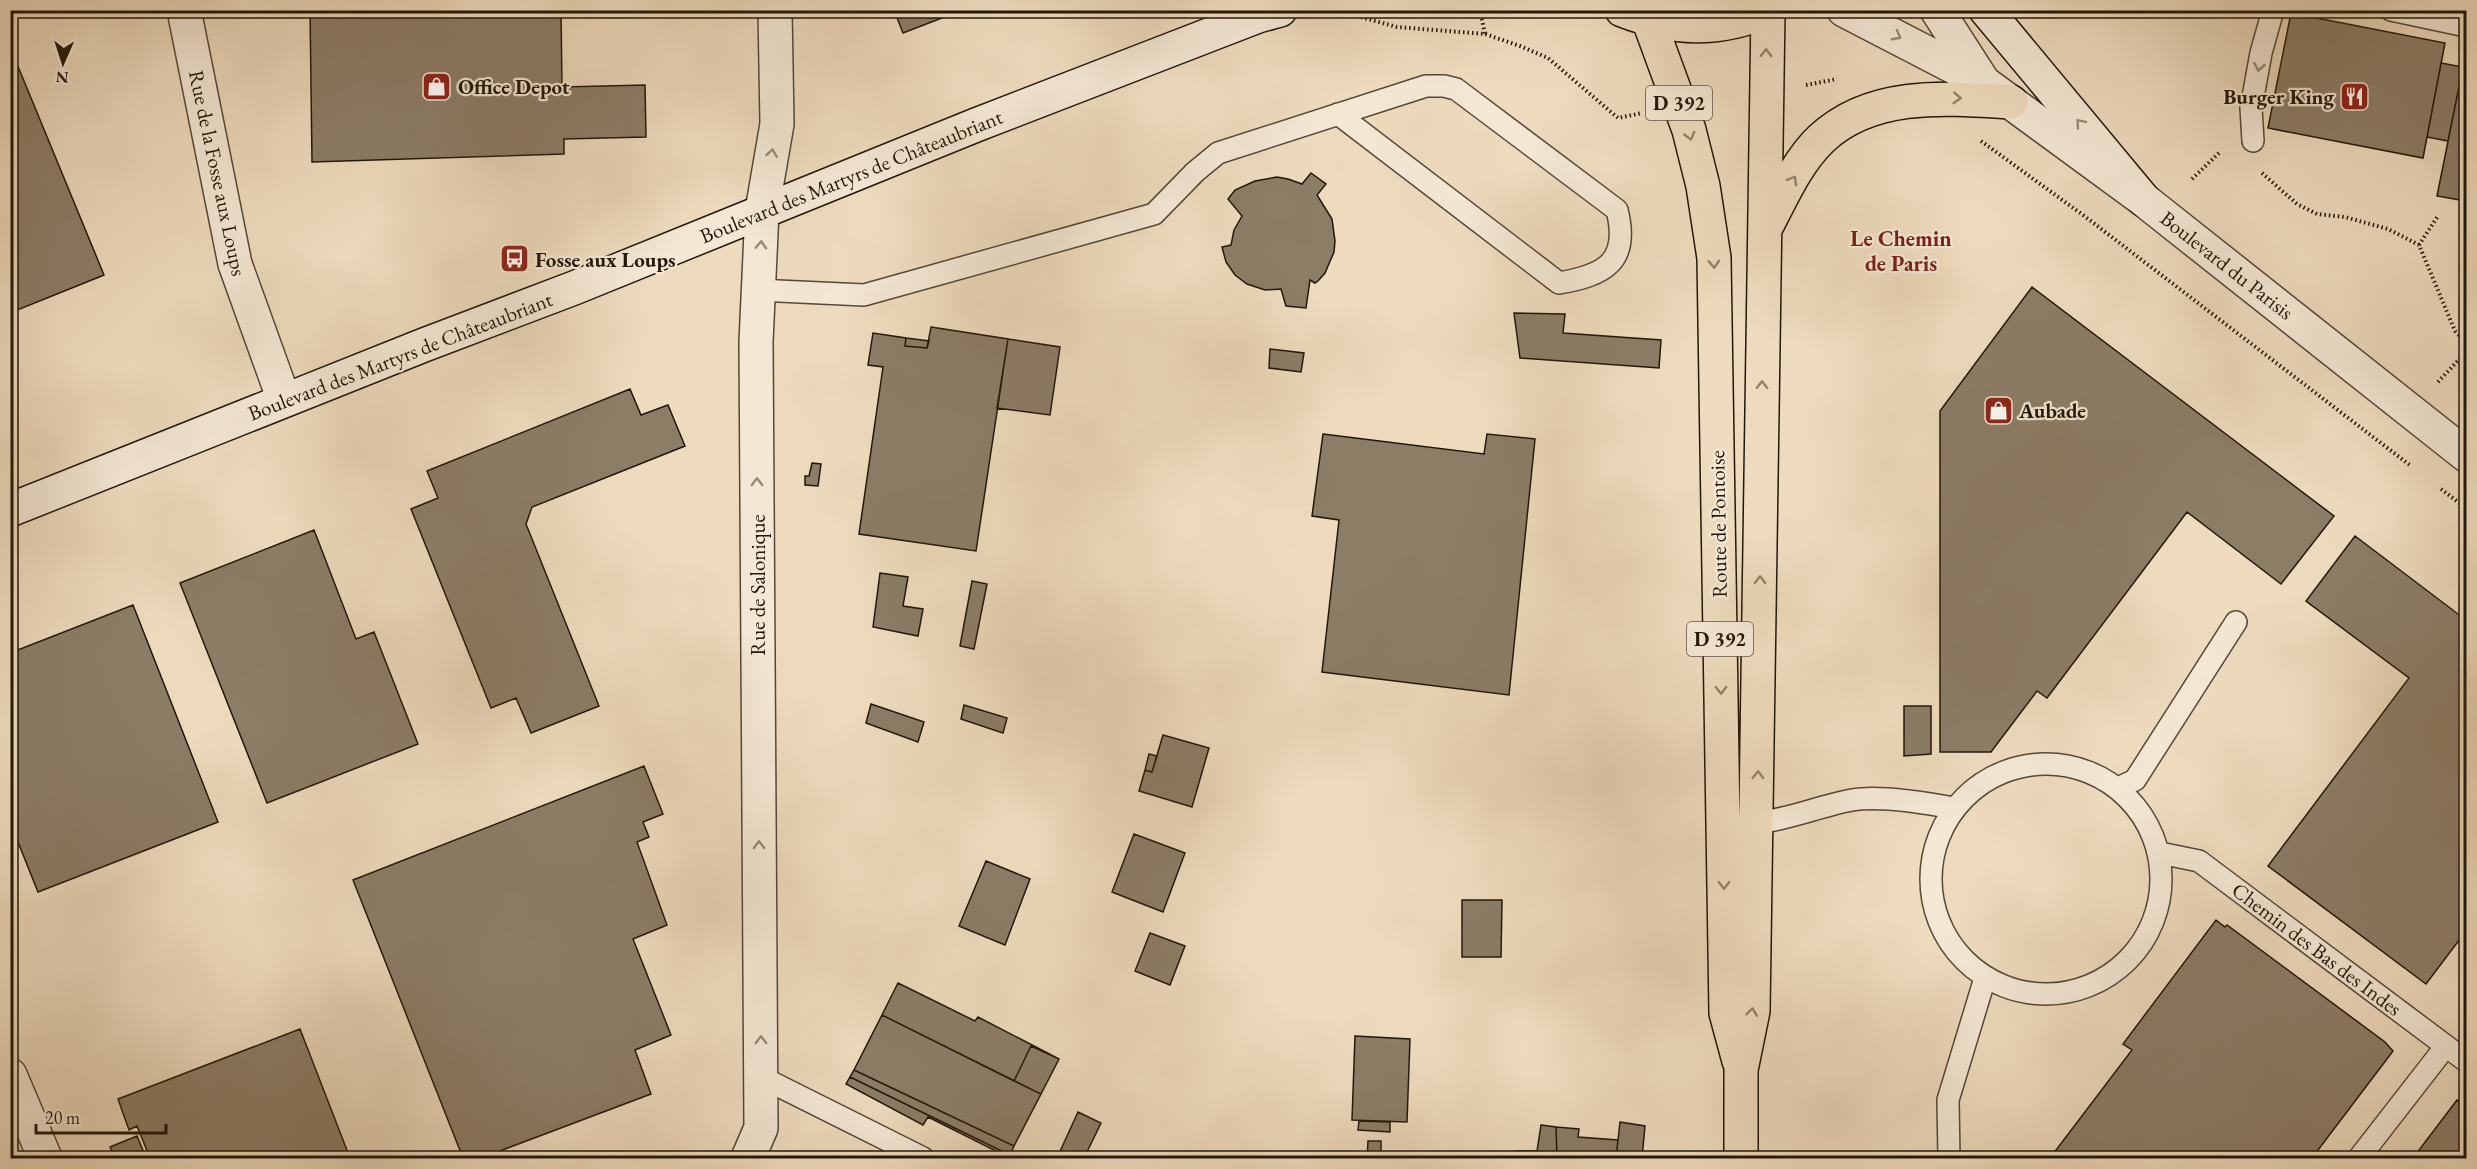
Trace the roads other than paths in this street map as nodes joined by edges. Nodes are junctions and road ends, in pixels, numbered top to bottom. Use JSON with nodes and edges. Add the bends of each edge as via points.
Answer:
{"nodes":[{"id":1,"x":184,"y":10,"type":"edge"},
{"id":2,"x":775,"y":10,"type":"edge"},
{"id":3,"x":1844,"y":10,"type":"edge"},
{"id":4,"x":1937,"y":10,"type":"edge"},
{"id":5,"x":1986,"y":10,"type":"edge"},
{"id":6,"x":2273,"y":10,"type":"edge"},
{"id":7,"x":2391,"y":10,"type":"edge"},
{"id":8,"x":1768,"y":11,"type":"edge"},
{"id":9,"x":1268,"y":12,"type":"edge"},
{"id":10,"x":1636,"y":16,"type":"edge"},
{"id":11,"x":2466,"y":26,"type":"edge"},
{"id":12,"x":1983,"y":82,"type":"junction"},
{"id":13,"x":2011,"y":102,"type":"junction"},
{"id":14,"x":1338,"y":114,"type":"junction"},
{"id":15,"x":2253,"y":141,"type":"dead end"},
{"id":16,"x":2144,"y":200,"type":"junction"},
{"id":17,"x":762,"y":211,"type":"junction"},
{"id":18,"x":1764,"y":230,"type":"junction"},
{"id":19,"x":758,"y":290,"type":"junction"},
{"id":20,"x":284,"y":400,"type":"junction"},
{"id":21,"x":2466,"y":455,"type":"edge"},
{"id":22,"x":10,"y":510,"type":"edge"},
{"id":23,"x":2236,"y":622,"type":"dead end"},
{"id":24,"x":2118,"y":788,"type":"junction"},
{"id":25,"x":1954,"y":808,"type":"junction"},
{"id":26,"x":1757,"y":823,"type":"junction"},
{"id":27,"x":2160,"y":853,"type":"junction"},
{"id":28,"x":1985,"y":978,"type":"junction"},
{"id":29,"x":2446,"y":1046,"type":"junction"},
{"id":30,"x":2466,"y":1061,"type":"edge"},
{"id":31,"x":1741,"y":1070,"type":"junction"},
{"id":32,"x":10,"y":1075,"type":"edge"},
{"id":33,"x":761,"y":1077,"type":"junction"},
{"id":34,"x":45,"y":1158,"type":"edge"},
{"id":35,"x":748,"y":1158,"type":"edge"},
{"id":36,"x":923,"y":1158,"type":"edge"},
{"id":37,"x":1741,"y":1158,"type":"edge"},
{"id":38,"x":1949,"y":1158,"type":"edge"},
{"id":39,"x":2359,"y":1158,"type":"edge"}],
"edges":[{"from":1,"to":20,"type":"street","name":"Rue de la Fosse aux Loups","via":[[235,264]]},
{"from":17,"to":2,"type":"street","name":"Rue de Salonique","one_way":true,"via":[[777,124]]},
{"from":3,"to":12,"type":"street","name":"Boulevard du Parisis","one_way":true},
{"from":4,"to":12,"type":"street","name":"Boulevard du Parisis"},
{"from":16,"to":5,"type":"street","one_way":true},
{"from":6,"to":15,"type":"lane","one_way":true,"via":[[2251,108]]},
{"from":7,"to":11,"type":"lane"},
{"from":8,"to":10,"type":"main road","number":"D 392","via":[[1729,24],[1689,27]]},
{"from":18,"to":8,"type":"main road","name":"Route de Pontoise","number":"D 392","one_way":true},
{"from":9,"to":17,"type":"street","name":"Boulevard des Martyrs de Châteaubriant"},
{"from":10,"to":31,"type":"main road","name":"Route de Pontoise","number":"D 392","one_way":true,"via":[[1683,111],[1703,186],[1714,258],[1726,1013]]},
{"from":12,"to":13,"type":"street","name":"Boulevard du Parisis"},
{"from":13,"to":16,"type":"street","name":"Boulevard du Parisis"},
{"from":18,"to":13,"type":"main road","one_way":true,"via":[[1804,160],[1821,139],[1842,123],[1864,112],[1900,103],[1946,98]]},
{"from":14,"to":14,"type":"lane","via":[[1426,87],[1456,90],[1617,210],[1622,231],[1619,250],[1608,265],[1593,275],[1559,283]]},
{"from":14,"to":19,"type":"lane","via":[[1218,153],[1154,214],[864,295]]},
{"from":16,"to":21,"type":"street","name":"Boulevard du Parisis"},
{"from":19,"to":17,"type":"street","name":"Rue de Salonique","one_way":true},
{"from":17,"to":20,"type":"street","name":"Boulevard des Martyrs de Châteaubriant"},
{"from":26,"to":18,"type":"main road","name":"Route de Pontoise","number":"D 392","one_way":true},
{"from":33,"to":19,"type":"street","name":"Rue de Salonique","one_way":true},
{"from":20,"to":22,"type":"street","name":"Boulevard des Martyrs de Châteaubriant"},
{"from":23,"to":24,"type":"lane","via":[[2135,780]]},
{"from":24,"to":25,"type":"lane","via":[[2087,771],[2051,764],[2014,768],[1981,783]]},
{"from":24,"to":27,"type":"lane","via":[[2144,817]]},
{"from":25,"to":26,"type":"lane","via":[[1854,800]]},
{"from":25,"to":28,"type":"lane","via":[[1936,842],[1930,881],[1936,919],[1956,952]]},
{"from":31,"to":26,"type":"main road","name":"Route de Pontoise","number":"D 392","one_way":true,"via":[[1753,1011]]},
{"from":27,"to":28,"type":"lane","via":[[2162,892],[2151,929],[2129,961],[2097,984],[2060,995],[2021,993]]},
{"from":27,"to":29,"type":"lane","name":"Chemin des Bas des Indes","via":[[2199,861]]},
{"from":28,"to":38,"type":"lane","via":[[1948,1100]]},
{"from":29,"to":30,"type":"lane","name":"Chemin des Bas des Indes"},
{"from":29,"to":39,"type":"lane"},
{"from":31,"to":37,"type":"main road","name":"Route de Pontoise","number":"D 392"},
{"from":32,"to":34,"type":"street"},
{"from":33,"to":35,"type":"street","name":"Rue de Salonique","via":[[761,1128]]},
{"from":33,"to":36,"type":"lane"}]}
